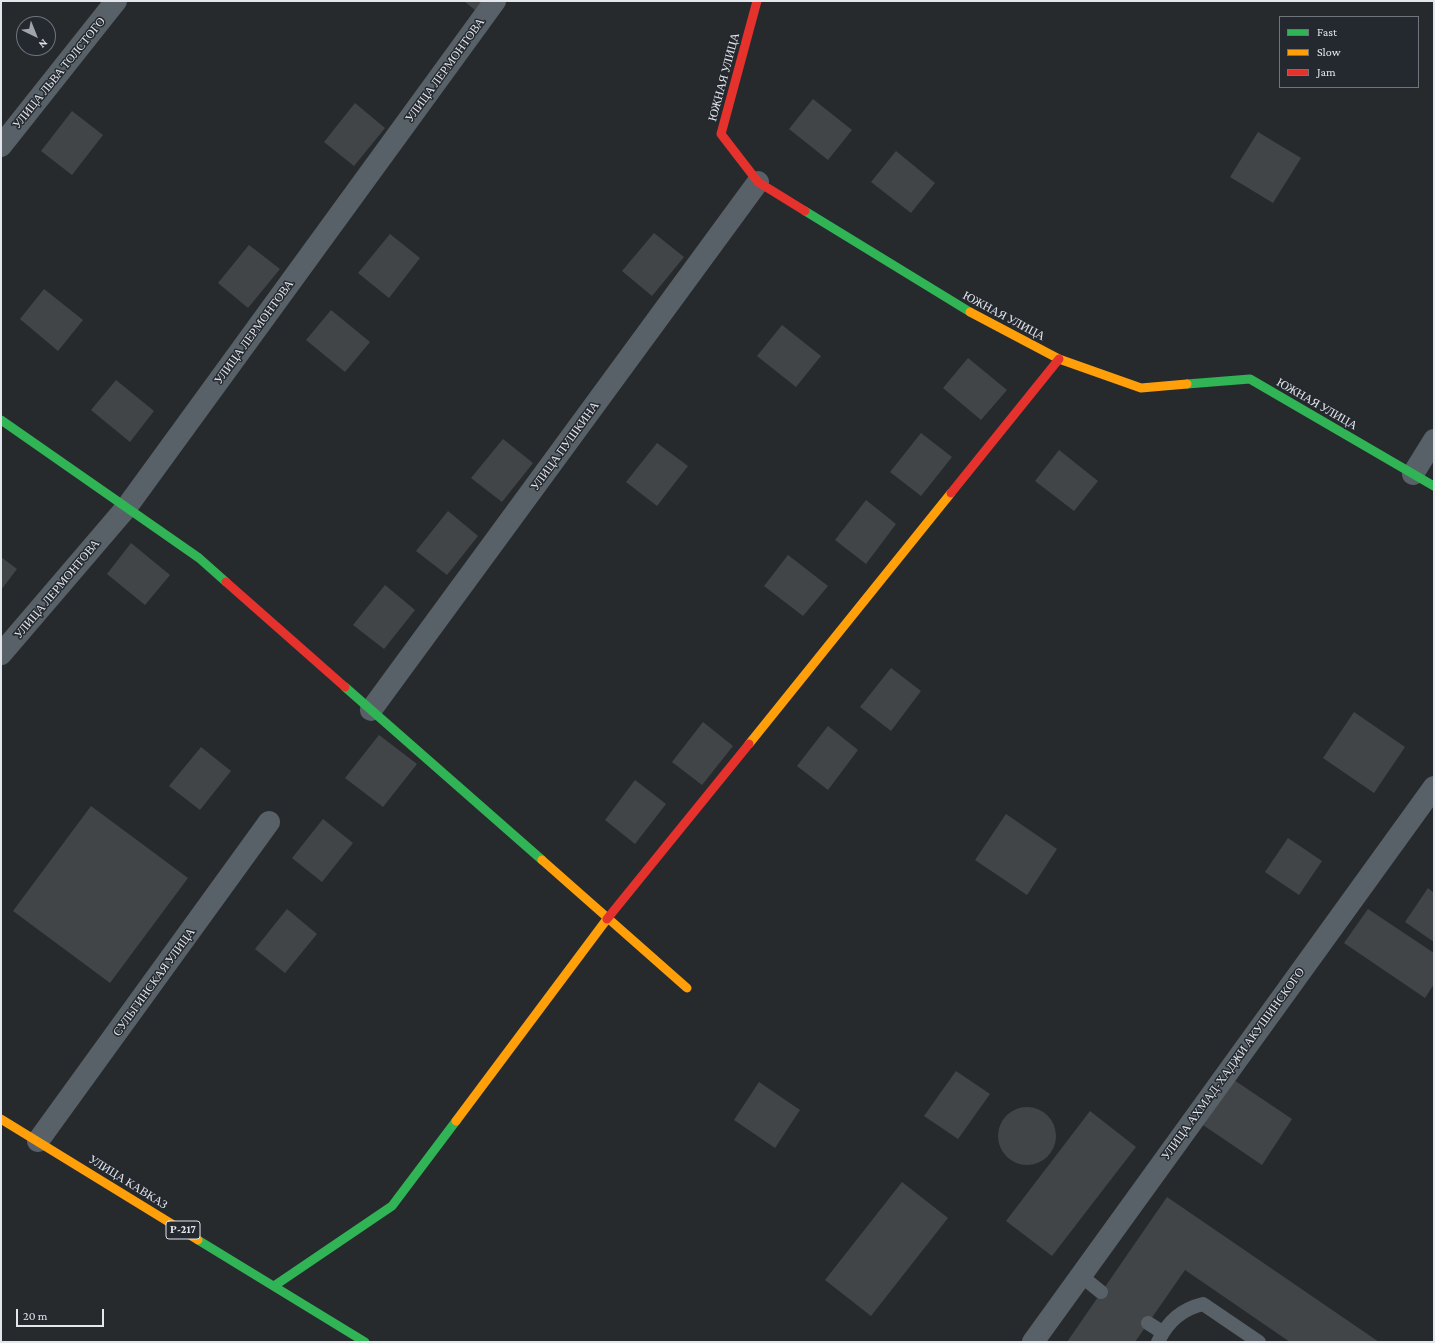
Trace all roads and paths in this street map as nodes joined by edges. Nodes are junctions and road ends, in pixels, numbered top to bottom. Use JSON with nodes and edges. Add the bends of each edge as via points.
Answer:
{"nodes":[{"id":1,"x":116,"y":1,"type":"edge"},
{"id":2,"x":495,"y":1,"type":"edge"},
{"id":3,"x":758,"y":1,"type":"edge"},
{"id":4,"x":1,"y":146,"type":"edge"},
{"id":5,"x":758,"y":182,"type":"junction"},
{"id":6,"x":1060,"y":359,"type":"junction"},
{"id":7,"x":1,"y":420,"type":"edge"},
{"id":8,"x":1434,"y":440,"type":"edge"},
{"id":9,"x":1413,"y":474,"type":"junction"},
{"id":10,"x":1434,"y":486,"type":"edge"},
{"id":11,"x":126,"y":508,"type":"junction"},
{"id":12,"x":1,"y":654,"type":"edge"},
{"id":13,"x":371,"y":710,"type":"junction"},
{"id":14,"x":1434,"y":787,"type":"edge"},
{"id":15,"x":269,"y":822,"type":"dead end"},
{"id":16,"x":608,"y":918,"type":"junction"},
{"id":17,"x":687,"y":988,"type":"dead end"},
{"id":18,"x":1,"y":1119,"type":"edge"},
{"id":19,"x":38,"y":1142,"type":"junction"},
{"id":20,"x":1080,"y":1275,"type":"junction"},
{"id":21,"x":274,"y":1286,"type":"junction"},
{"id":22,"x":1101,"y":1292,"type":"dead end"},
{"id":23,"x":1148,"y":1323,"type":"dead end"},
{"id":24,"x":1160,"y":1337,"type":"edge"},
{"id":25,"x":365,"y":1342,"type":"edge"},
{"id":26,"x":1033,"y":1342,"type":"edge"},
{"id":27,"x":1259,"y":1342,"type":"edge"}],
"edges":[{"from":1,"to":4,"type":"street","name":"УЛИЦА ЛЬВА ТОЛСТОГО"},
{"from":2,"to":11,"type":"street","name":"УЛИЦА ЛЕРМОНТОВА"},
{"from":3,"to":5,"type":"main road","name":"ЮЖНАЯ УЛИЦА","via":[[721,134]]},
{"from":5,"to":6,"type":"main road","name":"ЮЖНАЯ УЛИЦА","via":[[968,311]]},
{"from":5,"to":13,"type":"street","name":"УЛИЦА ПУШКИНА"},
{"from":6,"to":9,"type":"main road","name":"ЮЖНАЯ УЛИЦА","via":[[1141,388],[1250,379]]},
{"from":6,"to":16,"type":"main road"},
{"from":7,"to":11,"type":"main road"},
{"from":8,"to":9,"type":"street"},
{"from":9,"to":10,"type":"main road","name":"ЮЖНАЯ УЛИЦА"},
{"from":11,"to":12,"type":"street","name":"УЛИЦА ЛЕРМОНТОВА"},
{"from":11,"to":13,"type":"main road","via":[[199,558]]},
{"from":13,"to":16,"type":"main road"},
{"from":14,"to":20,"type":"street","name":"УЛИЦА АХМАД-ХАДЖИ АКУШИНСКОГО"},
{"from":15,"to":19,"type":"street","name":"СУЛЬГИНСКАЯ УЛИЦА"},
{"from":16,"to":17,"type":"main road"},
{"from":16,"to":21,"type":"main road","via":[[392,1206]]},
{"from":18,"to":19,"type":"main road","name":"УЛИЦА КАВКАЗ","number":"Р-217"},
{"from":19,"to":21,"type":"main road","name":"УЛИЦА КАВКАЗ","number":"Р-217"},
{"from":20,"to":22,"type":"lane"},
{"from":20,"to":26,"type":"street","name":"УЛИЦА АХМАД-ХАДЖИ АКУШИНСКОГО"},
{"from":21,"to":25,"type":"main road","name":"УЛИЦА КАВКАЗ","number":"Р-217"},
{"from":23,"to":24,"type":"lane"},
{"from":24,"to":27,"type":"lane","via":[[1175,1318],[1189,1307],[1203,1304]]}]}
